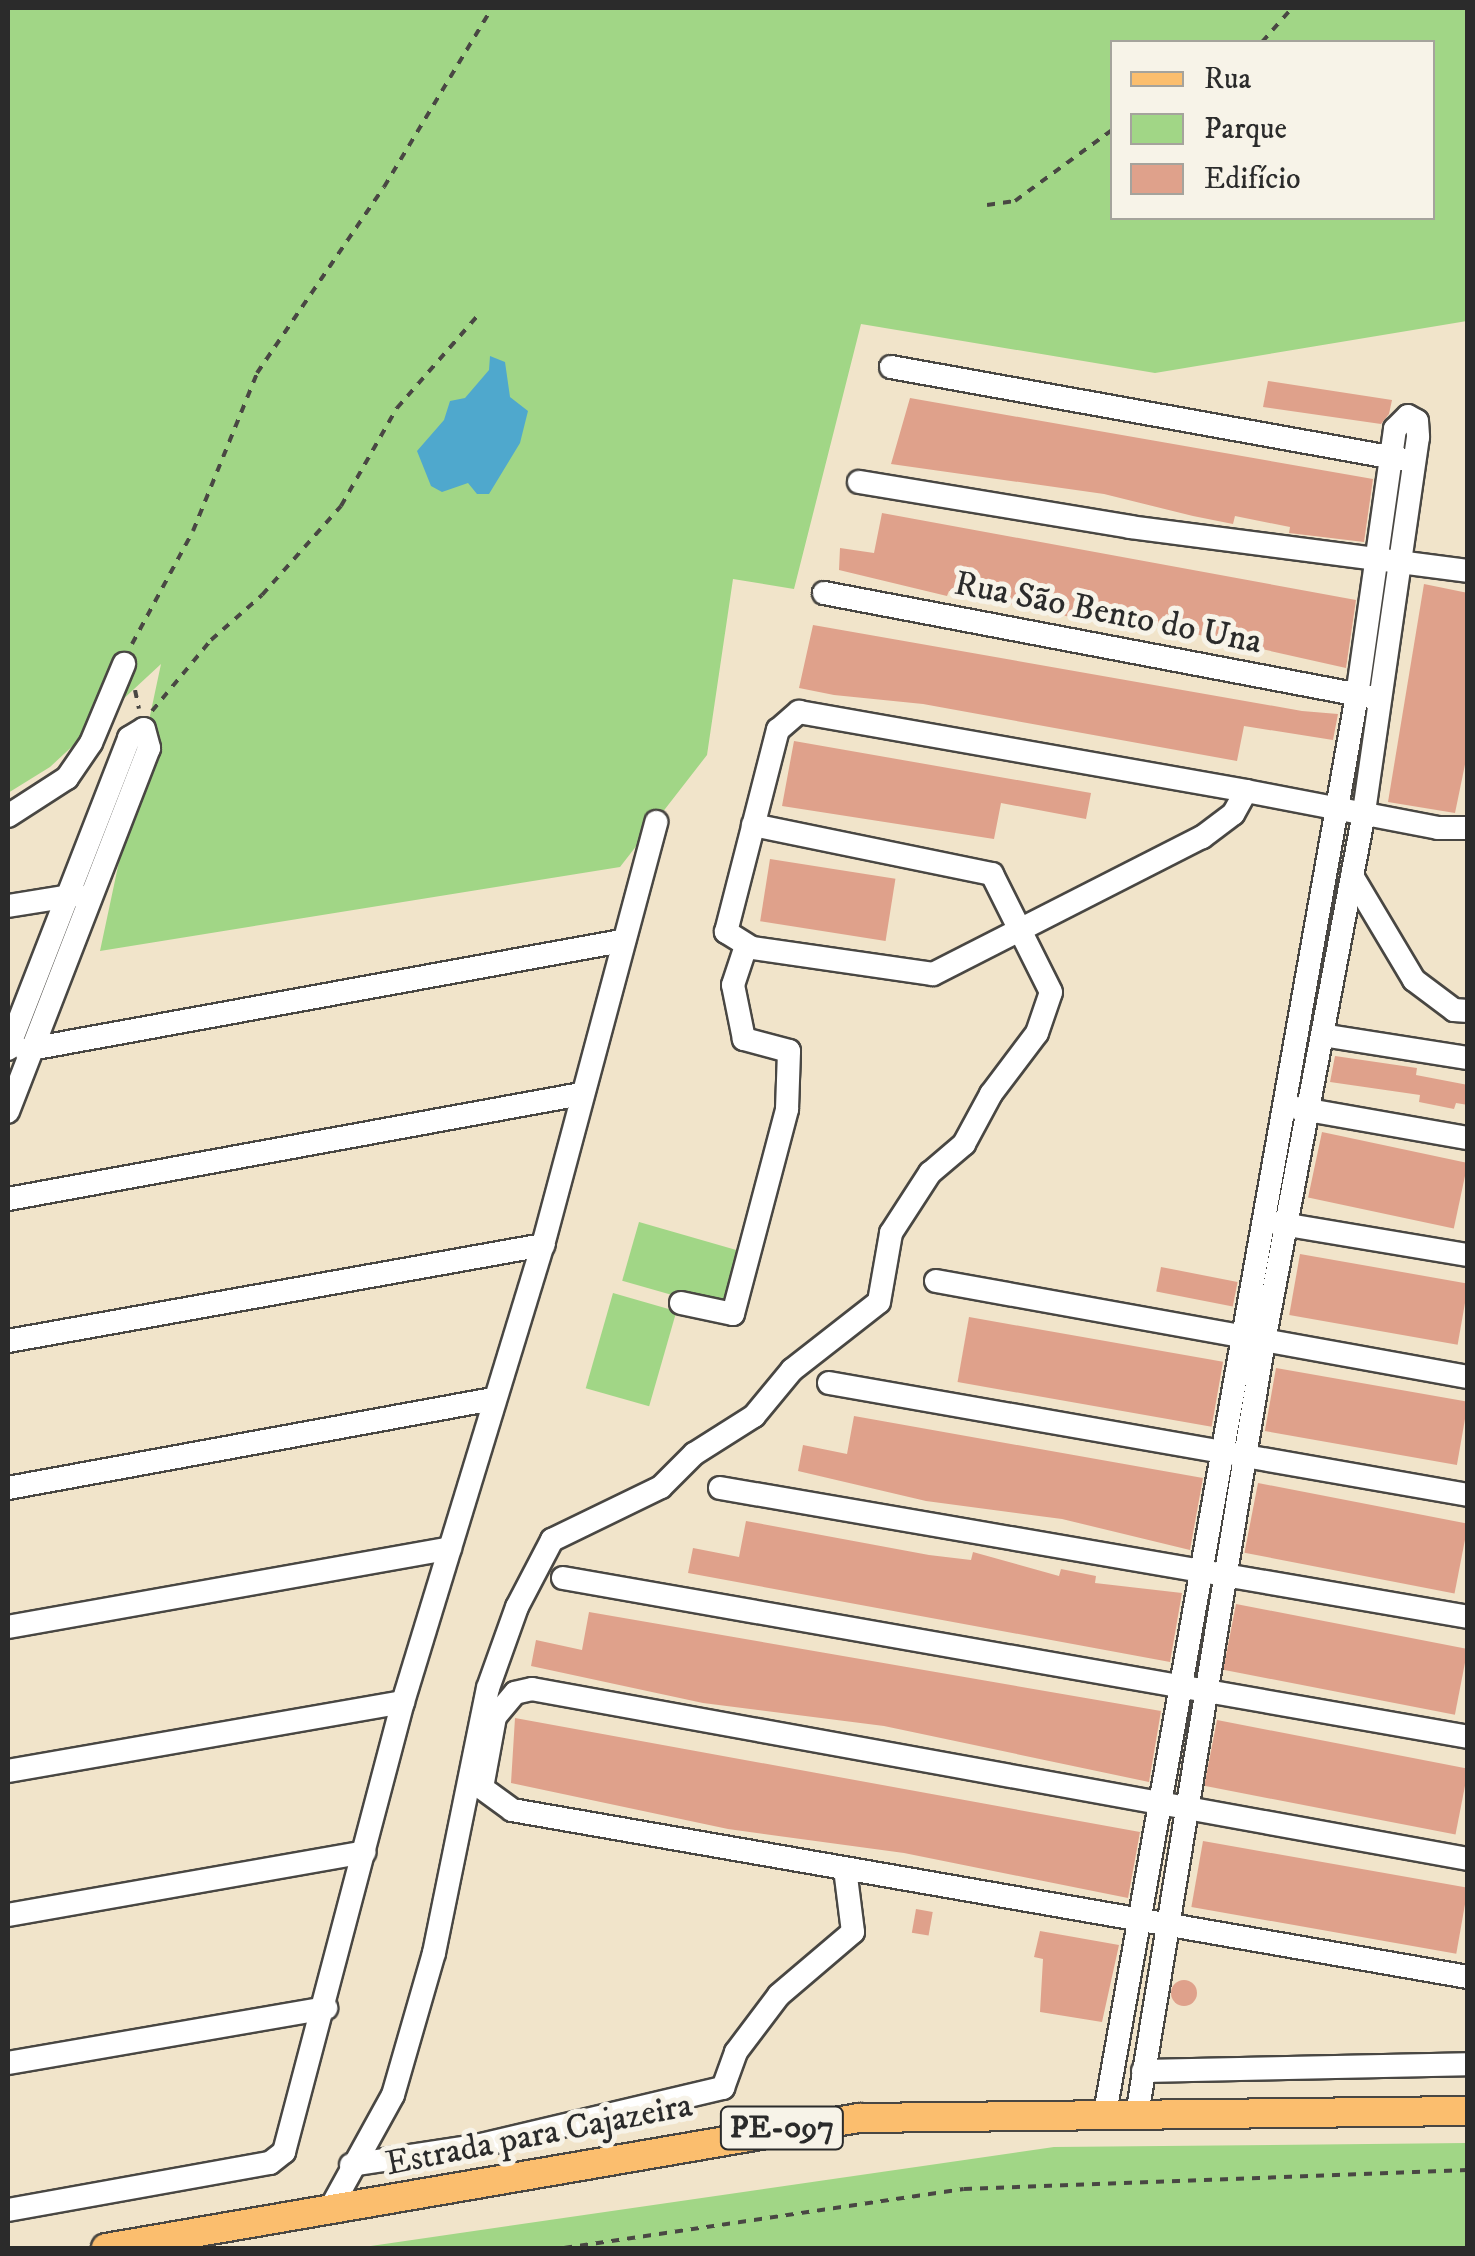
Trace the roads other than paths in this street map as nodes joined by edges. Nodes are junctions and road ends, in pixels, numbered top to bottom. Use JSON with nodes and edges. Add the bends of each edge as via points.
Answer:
{"nodes":[{"id":1,"x":892,"y":368,"type":"dead end"},
{"id":2,"x":1403,"y":460,"type":"junction"},
{"id":3,"x":859,"y":482,"type":"dead end"},
{"id":4,"x":1376,"y":563,"type":"junction"},
{"id":5,"x":1402,"y":566,"type":"junction"},
{"id":6,"x":1468,"y":570,"type":"edge"},
{"id":7,"x":824,"y":594,"type":"dead end"},
{"id":8,"x":124,"y":664,"type":"road end"},
{"id":9,"x":1368,"y":697,"type":"junction"},
{"id":10,"x":134,"y":731,"type":"road end"},
{"id":11,"x":1246,"y":790,"type":"junction"},
{"id":12,"x":1334,"y":808,"type":"junction"},
{"id":13,"x":1364,"y":813,"type":"junction"},
{"id":14,"x":8,"y":816,"type":"edge"},
{"id":15,"x":656,"y":822,"type":"dead end"},
{"id":16,"x":753,"y":825,"type":"junction"},
{"id":17,"x":1468,"y":828,"type":"edge"},
{"id":18,"x":1352,"y":876,"type":"junction"},
{"id":19,"x":78,"y":895,"type":"junction"},
{"id":20,"x":8,"y":906,"type":"edge"},
{"id":21,"x":1021,"y":930,"type":"junction"},
{"id":22,"x":621,"y":941,"type":"junction"},
{"id":23,"x":746,"y":946,"type":"junction"},
{"id":24,"x":1468,"y":1011,"type":"edge"},
{"id":25,"x":1322,"y":1034,"type":"junction"},
{"id":26,"x":8,"y":1050,"type":"edge"},
{"id":27,"x":34,"y":1050,"type":"junction"},
{"id":28,"x":1468,"y":1058,"type":"edge"},
{"id":29,"x":580,"y":1094,"type":"junction"},
{"id":30,"x":1284,"y":1106,"type":"junction"},
{"id":31,"x":1308,"y":1109,"type":"junction"},
{"id":32,"x":8,"y":1112,"type":"edge"},
{"id":33,"x":1468,"y":1138,"type":"edge"},
{"id":34,"x":8,"y":1200,"type":"edge"},
{"id":35,"x":1263,"y":1220,"type":"junction"},
{"id":36,"x":1287,"y":1226,"type":"junction"},
{"id":37,"x":542,"y":1245,"type":"junction"},
{"id":38,"x":1468,"y":1254,"type":"edge"},
{"id":39,"x":936,"y":1281,"type":"dead end"},
{"id":40,"x":682,"y":1303,"type":"dead end"},
{"id":41,"x":1253,"y":1339,"type":"junction"},
{"id":42,"x":8,"y":1341,"type":"edge"},
{"id":43,"x":1468,"y":1377,"type":"edge"},
{"id":44,"x":829,"y":1383,"type":"dead end"},
{"id":45,"x":494,"y":1399,"type":"junction"},
{"id":46,"x":1234,"y":1454,"type":"junction"},
{"id":47,"x":8,"y":1488,"type":"edge"},
{"id":48,"x":720,"y":1488,"type":"dead end"},
{"id":49,"x":1468,"y":1495,"type":"edge"},
{"id":50,"x":450,"y":1548,"type":"junction"},
{"id":51,"x":1213,"y":1572,"type":"junction"},
{"id":52,"x":563,"y":1578,"type":"dead end"},
{"id":53,"x":1468,"y":1618,"type":"edge"},
{"id":54,"x":8,"y":1627,"type":"edge"},
{"id":55,"x":1180,"y":1684,"type":"junction"},
{"id":56,"x":1207,"y":1688,"type":"junction"},
{"id":57,"x":403,"y":1702,"type":"junction"},
{"id":58,"x":1468,"y":1737,"type":"edge"},
{"id":59,"x":8,"y":1771,"type":"edge"},
{"id":60,"x":1159,"y":1804,"type":"junction"},
{"id":61,"x":1185,"y":1808,"type":"junction"},
{"id":62,"x":364,"y":1852,"type":"junction"},
{"id":63,"x":1468,"y":1859,"type":"edge"},
{"id":64,"x":845,"y":1869,"type":"junction"},
{"id":65,"x":8,"y":1915,"type":"edge"},
{"id":66,"x":1136,"y":1920,"type":"junction"},
{"id":67,"x":1165,"y":1924,"type":"junction"},
{"id":68,"x":1468,"y":1977,"type":"edge"},
{"id":69,"x":326,"y":2008,"type":"junction"},
{"id":70,"x":8,"y":2063,"type":"edge"},
{"id":71,"x":1468,"y":2064,"type":"edge"},
{"id":72,"x":1144,"y":2071,"type":"junction"},
{"id":73,"x":1468,"y":2111,"type":"edge"},
{"id":74,"x":1105,"y":2114,"type":"junction"},
{"id":75,"x":1137,"y":2115,"type":"junction"},
{"id":76,"x":351,"y":2165,"type":"junction"},
{"id":77,"x":8,"y":2210,"type":"edge"},
{"id":78,"x":328,"y":2212,"type":"junction"},
{"id":79,"x":106,"y":2248,"type":"edge"}],
"edges":[{"from":1,"to":2,"type":"street"},
{"from":2,"to":4,"type":"street"},
{"from":2,"to":5,"type":"street"},
{"from":3,"to":4,"type":"street"},
{"from":4,"to":5,"type":"street"},
{"from":4,"to":9,"type":"street"},
{"from":5,"to":6,"type":"street"},
{"from":5,"to":9,"type":"street"},
{"from":7,"to":9,"type":"street","name":"Rua São Bento do Una"},
{"from":8,"to":14,"type":"street","via":[[91,744],[68,778]]},
{"from":9,"to":12,"type":"street"},
{"from":9,"to":13,"type":"street"},
{"from":10,"to":19,"type":"street","via":[[144,729],[151,740]]},
{"from":11,"to":12,"type":"street"},
{"from":11,"to":16,"type":"street","via":[[799,712],[778,730]]},
{"from":11,"to":21,"type":"street","via":[[1232,814],[1202,837]]},
{"from":12,"to":13,"type":"street"},
{"from":12,"to":30,"type":"street"},
{"from":13,"to":17,"type":"street"},
{"from":13,"to":18,"type":"street"},
{"from":15,"to":22,"type":"street"},
{"from":16,"to":21,"type":"street","via":[[982,870],[998,880]]},
{"from":16,"to":23,"type":"street","via":[[724,922],[728,938]]},
{"from":18,"to":24,"type":"street","via":[[1414,980],[1454,1010]]},
{"from":18,"to":25,"type":"street"},
{"from":19,"to":20,"type":"street"},
{"from":19,"to":26,"type":"street"},
{"from":19,"to":27,"type":"street"},
{"from":21,"to":23,"type":"street","via":[[933,974],[915,976]]},
{"from":21,"to":76,"type":"street","via":[[1051,992],[1037,1033],[990,1094],[964,1144],[930,1173],[891,1234],[878,1302],[792,1370],[754,1416],[694,1454],[661,1487],[552,1540],[516,1607],[488,1688],[434,1953],[392,2095]]},
{"from":22,"to":27,"type":"street"},
{"from":22,"to":29,"type":"street"},
{"from":23,"to":40,"type":"street","via":[[733,985],[744,1039],[789,1051],[786,1109],[733,1314]]},
{"from":25,"to":28,"type":"street"},
{"from":25,"to":31,"type":"street"},
{"from":26,"to":27,"type":"street"},
{"from":27,"to":32,"type":"street"},
{"from":29,"to":34,"type":"street"},
{"from":29,"to":37,"type":"street"},
{"from":30,"to":31,"type":"street"},
{"from":30,"to":35,"type":"street"},
{"from":31,"to":33,"type":"street"},
{"from":31,"to":36,"type":"street"},
{"from":35,"to":36,"type":"street"},
{"from":35,"to":41,"type":"street"},
{"from":36,"to":38,"type":"street"},
{"from":36,"to":41,"type":"street"},
{"from":37,"to":42,"type":"street"},
{"from":37,"to":45,"type":"street"},
{"from":39,"to":41,"type":"street"},
{"from":41,"to":43,"type":"street"},
{"from":41,"to":46,"type":"street"},
{"from":44,"to":46,"type":"street"},
{"from":45,"to":47,"type":"street"},
{"from":45,"to":50,"type":"street"},
{"from":46,"to":49,"type":"street"},
{"from":46,"to":51,"type":"street"},
{"from":48,"to":51,"type":"street"},
{"from":50,"to":54,"type":"street"},
{"from":50,"to":57,"type":"street"},
{"from":51,"to":53,"type":"street"},
{"from":51,"to":55,"type":"street"},
{"from":51,"to":56,"type":"street"},
{"from":52,"to":55,"type":"street"},
{"from":55,"to":56,"type":"street"},
{"from":55,"to":60,"type":"street"},
{"from":56,"to":58,"type":"street"},
{"from":56,"to":61,"type":"street"},
{"from":57,"to":59,"type":"street"},
{"from":57,"to":62,"type":"street"},
{"from":60,"to":61,"type":"street"},
{"from":60,"to":64,"type":"street","via":[[532,1688],[514,1693],[494,1717],[482,1788],[500,1805]]},
{"from":60,"to":66,"type":"street"},
{"from":61,"to":63,"type":"street"},
{"from":61,"to":67,"type":"street"},
{"from":62,"to":65,"type":"street"},
{"from":62,"to":69,"type":"street"},
{"from":64,"to":66,"type":"street"},
{"from":64,"to":76,"type":"street","via":[[852,1932],[779,1995],[736,2052],[723,2088],[481,2145]]},
{"from":66,"to":67,"type":"street"},
{"from":66,"to":74,"type":"street"},
{"from":67,"to":68,"type":"street"},
{"from":67,"to":72,"type":"street"},
{"from":69,"to":70,"type":"street"},
{"from":69,"to":77,"type":"street","via":[[291,2134],[270,2164]]},
{"from":71,"to":72,"type":"street"},
{"from":72,"to":75,"type":"street"},
{"from":73,"to":75,"type":"main road","name":"Estrada para Cajazeira","number":"PE-097"},
{"from":74,"to":75,"type":"main road","name":"Estrada para Cajazeira","number":"PE-097"},
{"from":74,"to":78,"type":"main road","name":"Estrada para Cajazeira","number":"PE-097","via":[[840,2120]]},
{"from":76,"to":78,"type":"street"},
{"from":78,"to":79,"type":"main road","name":"Estrada para Cajazeira","number":"PE-097"}]}
